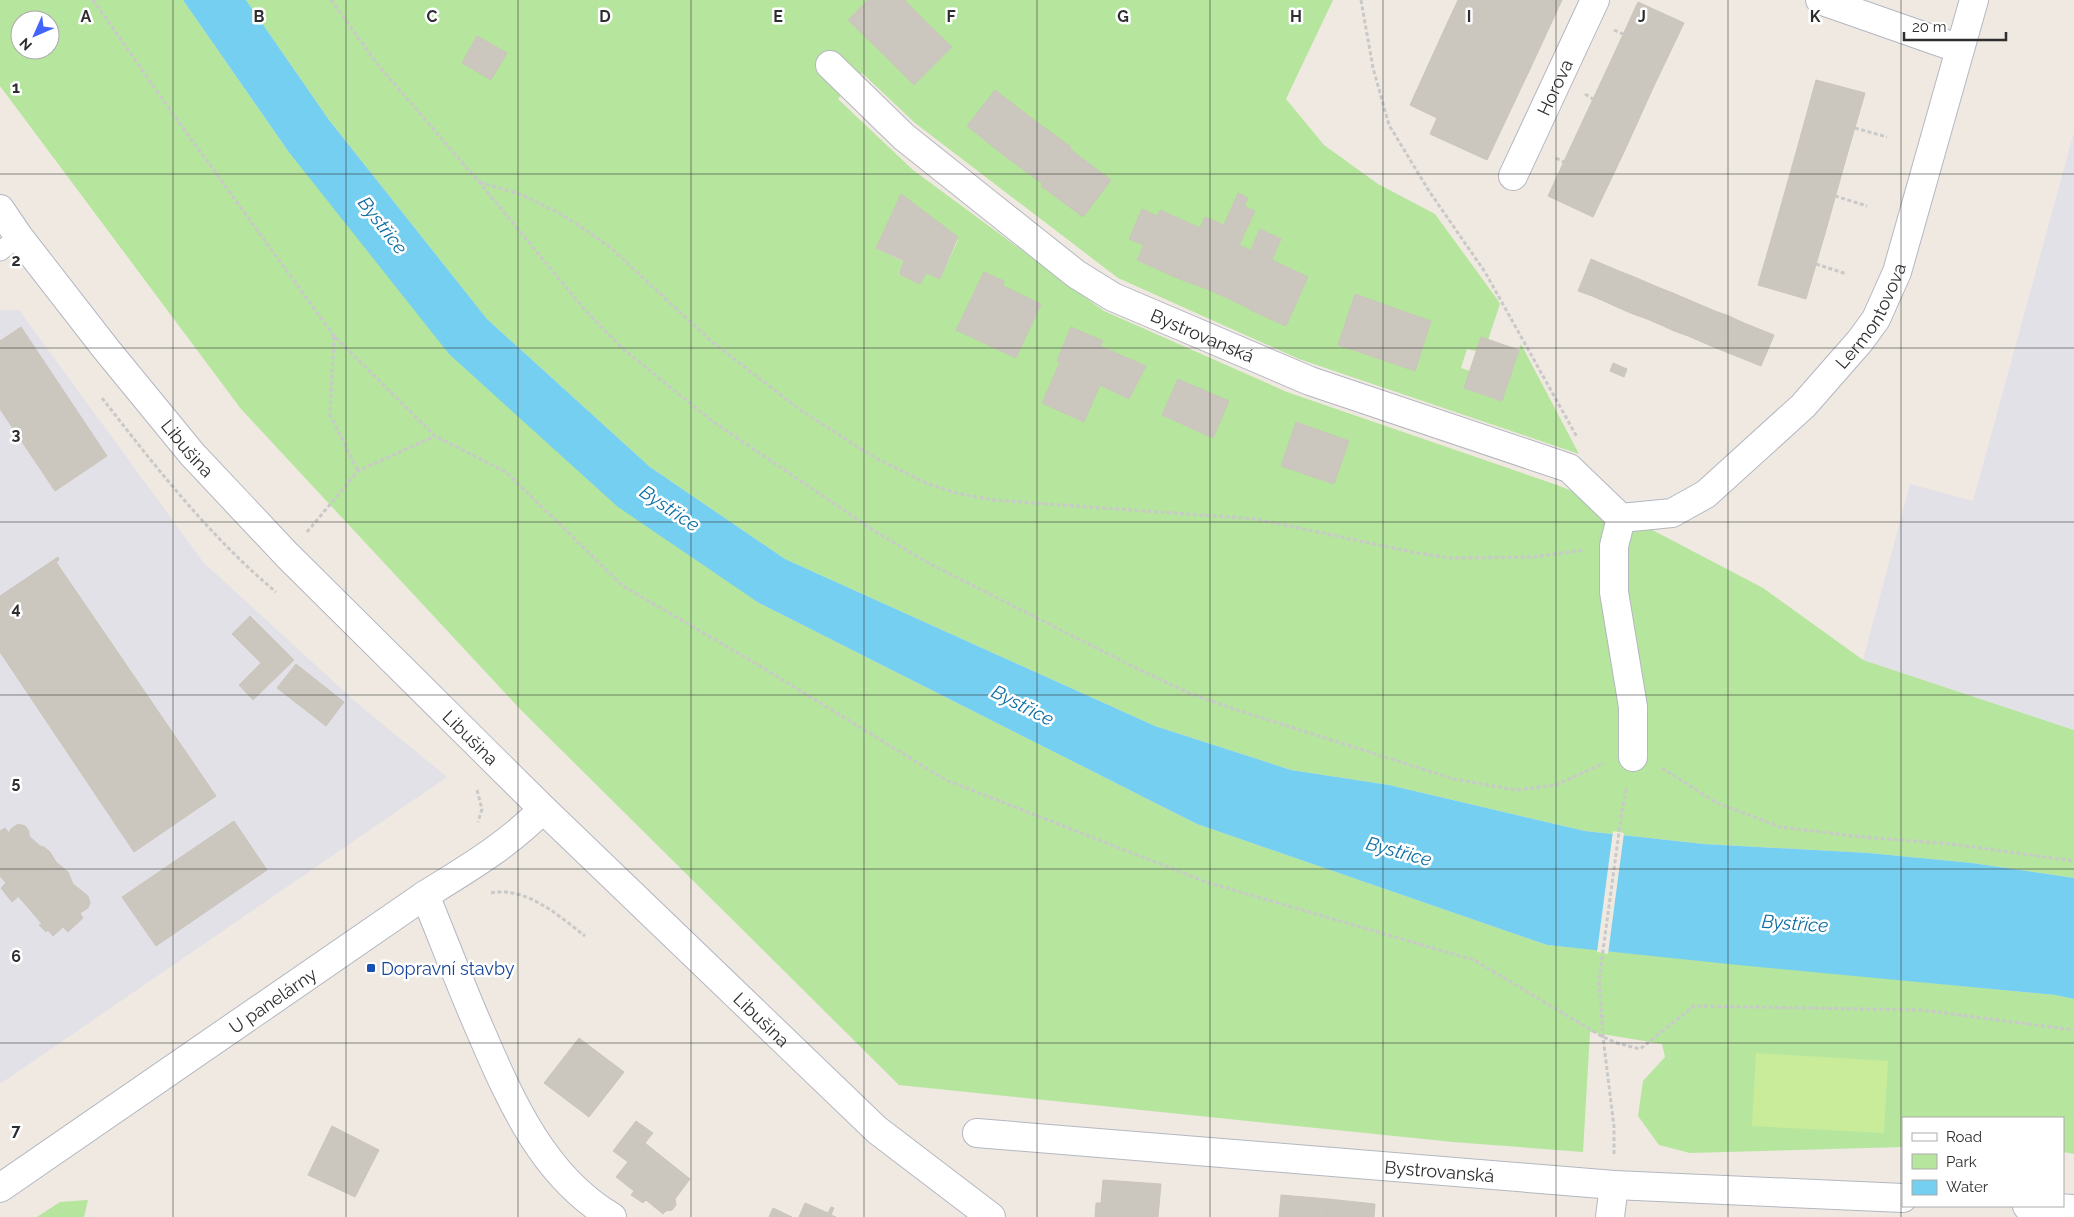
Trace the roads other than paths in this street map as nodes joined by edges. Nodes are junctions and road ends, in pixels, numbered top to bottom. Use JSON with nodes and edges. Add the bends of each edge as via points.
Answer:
{"nodes":[{"id":1,"x":1595,"y":0,"type":"edge"},
{"id":2,"x":1820,"y":0,"type":"edge"},
{"id":3,"x":1974,"y":0,"type":"edge"},
{"id":4,"x":1960,"y":49,"type":"junction"},
{"id":5,"x":830,"y":65,"type":"dead end"},
{"id":6,"x":1513,"y":176,"type":"dead end"},
{"id":7,"x":0,"y":209,"type":"edge"},
{"id":8,"x":10,"y":244,"type":"edge"},
{"id":9,"x":1621,"y":518,"type":"junction"},
{"id":10,"x":1633,"y":757,"type":"road end"},
{"id":11,"x":543,"y":809,"type":"junction"},
{"id":12,"x":425,"y":895,"type":"junction"},
{"id":13,"x":977,"y":1133,"type":"dead end"},
{"id":14,"x":1614,"y":1185,"type":"junction"},
{"id":15,"x":0,"y":1188,"type":"edge"},
{"id":16,"x":1902,"y":1198,"type":"edge"},
{"id":17,"x":2043,"y":1207,"type":"edge"},
{"id":18,"x":2074,"y":1209,"type":"edge"},
{"id":19,"x":612,"y":1217,"type":"edge"},
{"id":20,"x":991,"y":1217,"type":"edge"},
{"id":21,"x":1610,"y":1217,"type":"edge"}],
"edges":[{"from":1,"to":6,"type":"street","name":"Horova"},
{"from":2,"to":4,"type":"street"},
{"from":3,"to":4,"type":"street","name":"Lermontovova"},
{"from":4,"to":9,"type":"street","name":"Lermontovova","via":[[1897,272],[1865,334],[1803,406],[1706,494],[1672,513]]},
{"from":5,"to":9,"type":"street","name":"Bystrovanská","via":[[904,137],[1076,274],[1113,296],[1310,381],[1569,468]]},
{"from":7,"to":8,"type":"street","name":"Libušina"},
{"from":8,"to":11,"type":"street","name":"Libušina","via":[[106,349],[192,454],[287,555]]},
{"from":9,"to":10,"type":"street","via":[[1614,546],[1614,592],[1633,706]]},
{"from":11,"to":12,"type":"street","name":"U panelárny","via":[[494,852]]},
{"from":11,"to":20,"type":"street","name":"Libušina","via":[[877,1130]]},
{"from":12,"to":15,"type":"street","name":"U panelárny"},
{"from":12,"to":19,"type":"street","via":[[496,1068],[531,1134],[558,1171],[587,1199]]},
{"from":13,"to":14,"type":"street","name":"Bystrovanská"},
{"from":14,"to":16,"type":"street","name":"Bystrovanská"},
{"from":14,"to":21,"type":"street"},
{"from":17,"to":18,"type":"street"}]}
